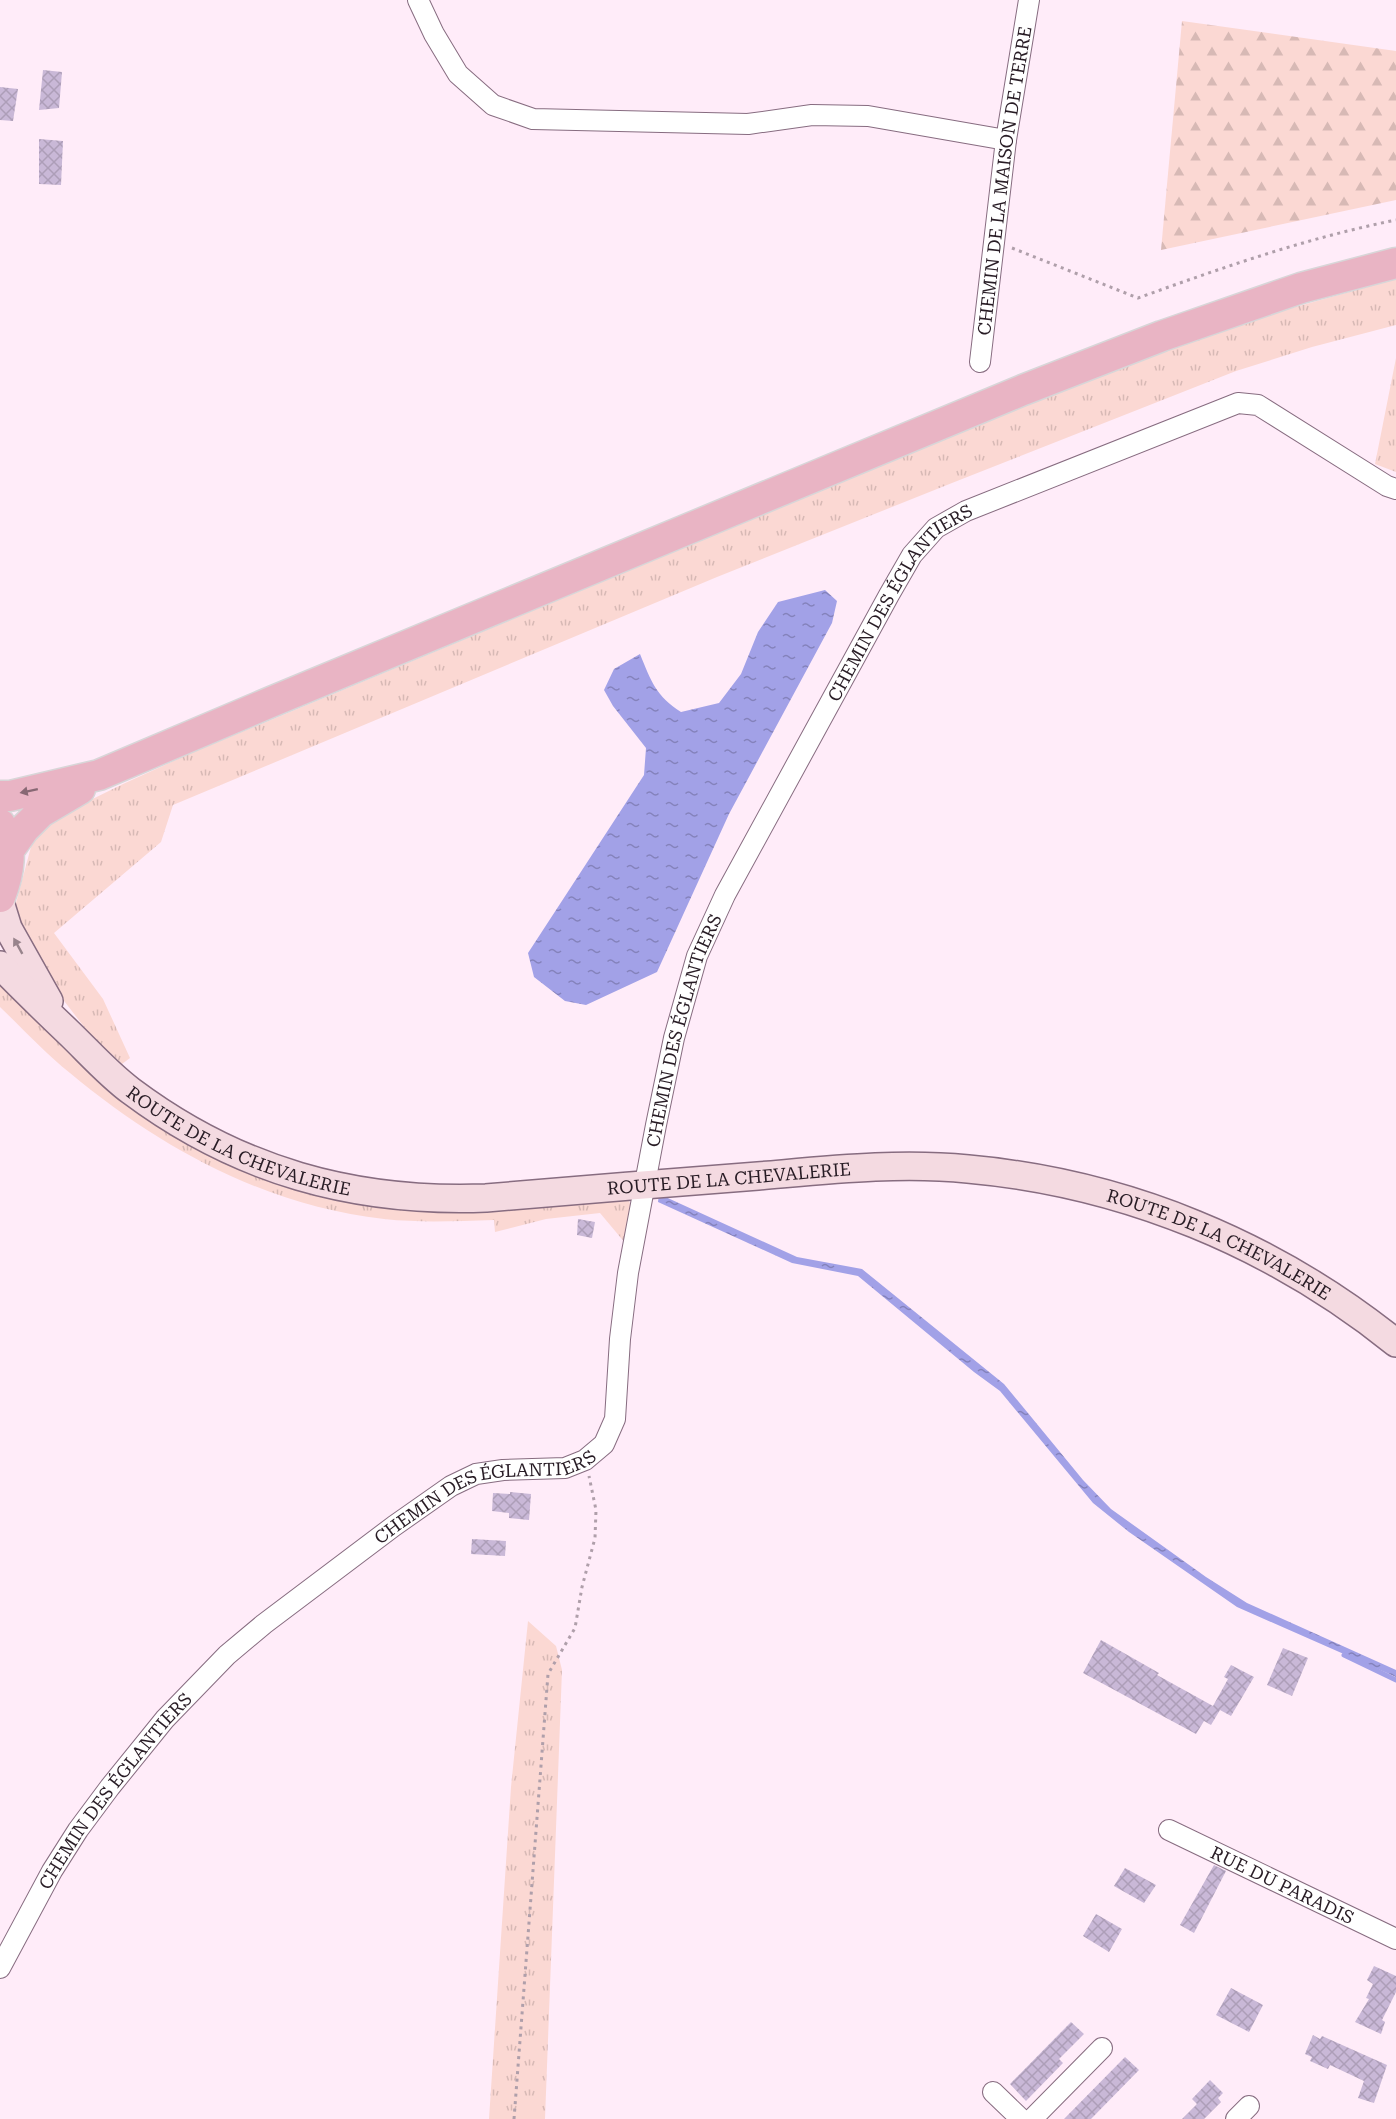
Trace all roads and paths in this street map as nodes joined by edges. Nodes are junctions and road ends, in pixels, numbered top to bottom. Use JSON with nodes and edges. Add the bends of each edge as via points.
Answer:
{"nodes":[{"id":1,"x":418,"y":0,"type":"edge"},
{"id":2,"x":1029,"y":0,"type":"edge"},
{"id":3,"x":1006,"y":140,"type":"junction"},
{"id":4,"x":1396,"y":220,"type":"edge"},
{"id":5,"x":995,"y":241,"type":"junction"},
{"id":6,"x":1396,"y":263,"type":"edge"},
{"id":7,"x":980,"y":362,"type":"dead end"},
{"id":8,"x":1396,"y":489,"type":"edge"},
{"id":9,"x":99,"y":775,"type":"junction"},
{"id":10,"x":0,"y":796,"type":"edge"},
{"id":11,"x":4,"y":837,"type":"edge"},
{"id":12,"x":0,"y":897,"type":"edge"},
{"id":13,"x":0,"y":902,"type":"edge"},
{"id":14,"x":0,"y":965,"type":"edge"},
{"id":15,"x":69,"y":1033,"type":"junction"},
{"id":16,"x":645,"y":1185,"type":"junction"},
{"id":17,"x":1396,"y":1343,"type":"edge"},
{"id":18,"x":585,"y":1460,"type":"junction"},
{"id":19,"x":1169,"y":1830,"type":"dead end"},
{"id":20,"x":1396,"y":1939,"type":"edge"},
{"id":21,"x":0,"y":1968,"type":"edge"},
{"id":22,"x":1102,"y":2048,"type":"dead end"},
{"id":23,"x":993,"y":2092,"type":"dead end"},
{"id":24,"x":514,"y":2119,"type":"edge"},
{"id":25,"x":1021,"y":2119,"type":"edge"},
{"id":26,"x":1032,"y":2119,"type":"edge"}],
"edges":[{"from":1,"to":3,"type":"street","via":[[458,74],[493,105],[534,119],[748,124],[812,115],[868,116]]},
{"from":2,"to":3,"type":"street","name":"CHEMIN DE LA MAISON DE TERRE"},
{"from":3,"to":5,"type":"street","name":"CHEMIN DE LA MAISON DE TERRE"},
{"from":4,"to":5,"type":"path","via":[[1338,232],[1238,262],[1138,298]]},
{"from":5,"to":7,"type":"street","name":"CHEMIN DE LA MAISON DE TERRE"},
{"from":6,"to":9,"type":"main road","via":[[1300,288],[1023,390]]},
{"from":8,"to":16,"type":"street","name":"CHEMIN DES ÉGLANTIERS","via":[[1258,405],[1238,404],[966,511],[936,528],[912,555],[724,896],[697,956],[674,1038]]},
{"from":9,"to":10,"type":"main road","one_way":true},
{"from":9,"to":11,"type":"main road","via":[[41,812],[24,829]]},
{"from":11,"to":12,"type":"main road","via":[[8,875]]},
{"from":15,"to":13,"type":"street","name":"ROUTE DE LA CHEVALERIE","one_way":true,"via":[[8,928]]},
{"from":14,"to":15,"type":"street","name":"ROUTE DE LA CHEVALERIE"},
{"from":15,"to":16,"type":"street","name":"ROUTE DE LA CHEVALERIE","via":[[129,1090],[192,1131],[267,1166],[328,1185],[372,1194],[450,1199]]},
{"from":16,"to":17,"type":"street","name":"ROUTE DE LA CHEVALERIE","via":[[883,1166],[967,1169],[1060,1182],[1146,1205],[1228,1238],[1311,1283]]},
{"from":16,"to":18,"type":"street","name":"CHEMIN DES ÉGLANTIERS","via":[[628,1273],[615,1419],[604,1444]]},
{"from":18,"to":21,"type":"street","name":"CHEMIN DES ÉGLANTIERS","via":[[565,1468],[476,1474],[451,1486],[227,1655],[165,1719],[78,1830]]},
{"from":18,"to":24,"type":"path","via":[[596,1510],[595,1538],[575,1628],[548,1674]]},
{"from":19,"to":20,"type":"street","name":"RUE DU PARADIS"},
{"from":22,"to":26,"type":"street"},
{"from":23,"to":25,"type":"street"}]}
